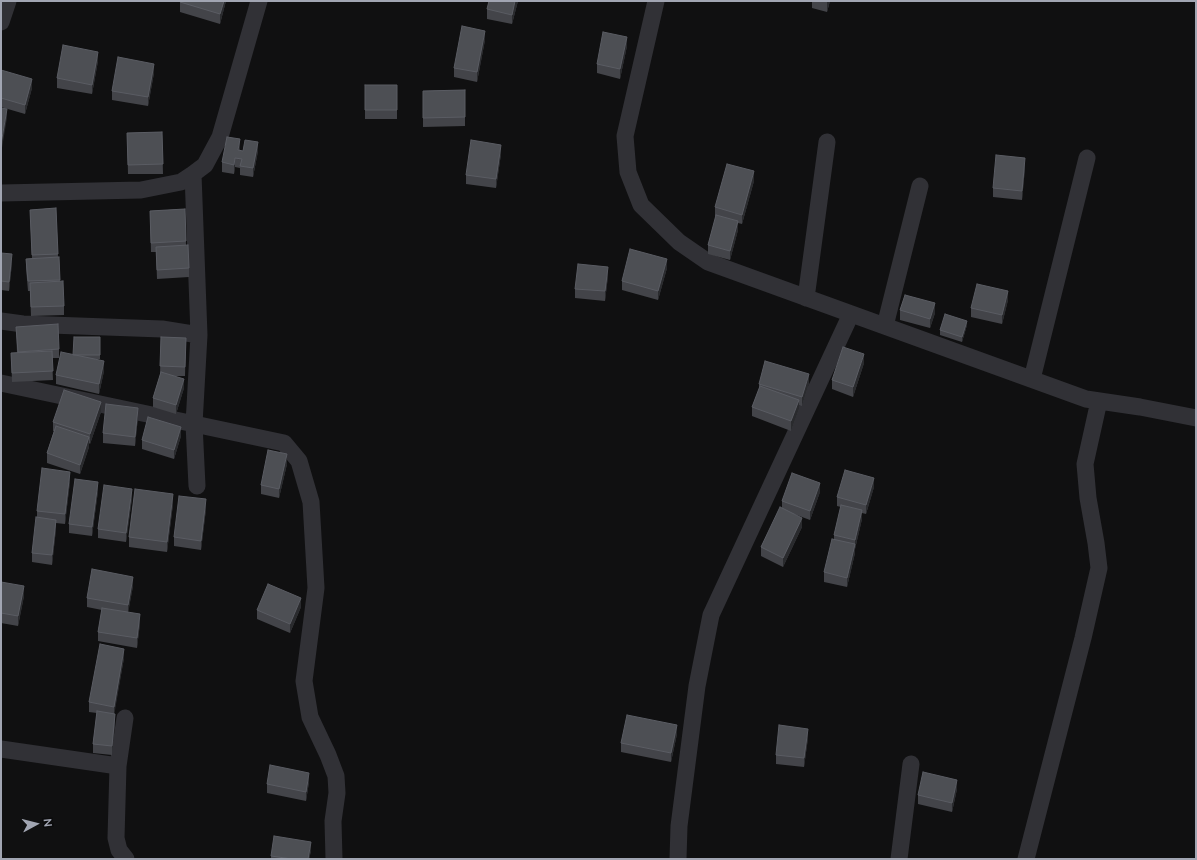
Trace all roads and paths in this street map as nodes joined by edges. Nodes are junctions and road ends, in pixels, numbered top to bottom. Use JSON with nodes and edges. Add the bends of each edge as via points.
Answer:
{"nodes":[{"id":1,"x":8,"y":1,"type":"edge"},
{"id":2,"x":259,"y":1,"type":"edge"},
{"id":3,"x":656,"y":1,"type":"edge"},
{"id":4,"x":1,"y":22,"type":"edge"},
{"id":5,"x":827,"y":142,"type":"dead end"},
{"id":6,"x":1087,"y":158,"type":"dead end"},
{"id":7,"x":193,"y":174,"type":"junction"},
{"id":8,"x":920,"y":186,"type":"dead end"},
{"id":9,"x":1,"y":192,"type":"edge"},
{"id":10,"x":806,"y":298,"type":"junction"},
{"id":11,"x":851,"y":314,"type":"junction"},
{"id":12,"x":1,"y":321,"type":"edge"},
{"id":13,"x":886,"y":326,"type":"junction"},
{"id":14,"x":199,"y":335,"type":"junction"},
{"id":15,"x":1032,"y":379,"type":"junction"},
{"id":16,"x":1,"y":383,"type":"edge"},
{"id":17,"x":1099,"y":401,"type":"junction"},
{"id":18,"x":1196,"y":418,"type":"edge"},
{"id":19,"x":194,"y":424,"type":"junction"},
{"id":20,"x":197,"y":486,"type":"dead end"},
{"id":21,"x":125,"y":718,"type":"dead end"},
{"id":22,"x":1,"y":749,"type":"edge"},
{"id":23,"x":911,"y":764,"type":"dead end"},
{"id":24,"x":118,"y":766,"type":"junction"},
{"id":25,"x":126,"y":859,"type":"edge"},
{"id":26,"x":334,"y":859,"type":"edge"},
{"id":27,"x":678,"y":859,"type":"edge"},
{"id":28,"x":899,"y":859,"type":"edge"},
{"id":29,"x":1026,"y":859,"type":"edge"}],
"edges":[{"from":1,"to":4,"type":"street"},
{"from":2,"to":7,"type":"street","via":[[220,137],[205,165]]},
{"from":3,"to":10,"type":"street","via":[[625,136],[628,172],[641,205],[679,242],[708,262]]},
{"from":5,"to":10,"type":"street"},
{"from":6,"to":15,"type":"street"},
{"from":7,"to":9,"type":"street","via":[[181,182],[141,190]]},
{"from":7,"to":14,"type":"street"},
{"from":8,"to":13,"type":"street"},
{"from":10,"to":11,"type":"street"},
{"from":11,"to":13,"type":"street"},
{"from":11,"to":27,"type":"street","via":[[711,616],[697,686],[679,826]]},
{"from":12,"to":14,"type":"street","via":[[162,329]]},
{"from":13,"to":15,"type":"street"},
{"from":14,"to":19,"type":"street"},
{"from":15,"to":17,"type":"street","via":[[1086,399]]},
{"from":16,"to":19,"type":"street"},
{"from":17,"to":18,"type":"street","via":[[1140,406]]},
{"from":17,"to":29,"type":"street","via":[[1085,464],[1099,568]]},
{"from":19,"to":20,"type":"street"},
{"from":19,"to":26,"type":"street","via":[[284,443],[299,461],[311,502],[316,588],[304,681],[310,718],[336,776]]},
{"from":21,"to":24,"type":"street"},
{"from":22,"to":24,"type":"street"},
{"from":23,"to":28,"type":"street"},
{"from":24,"to":25,"type":"street","via":[[116,838],[119,850]]}]}
